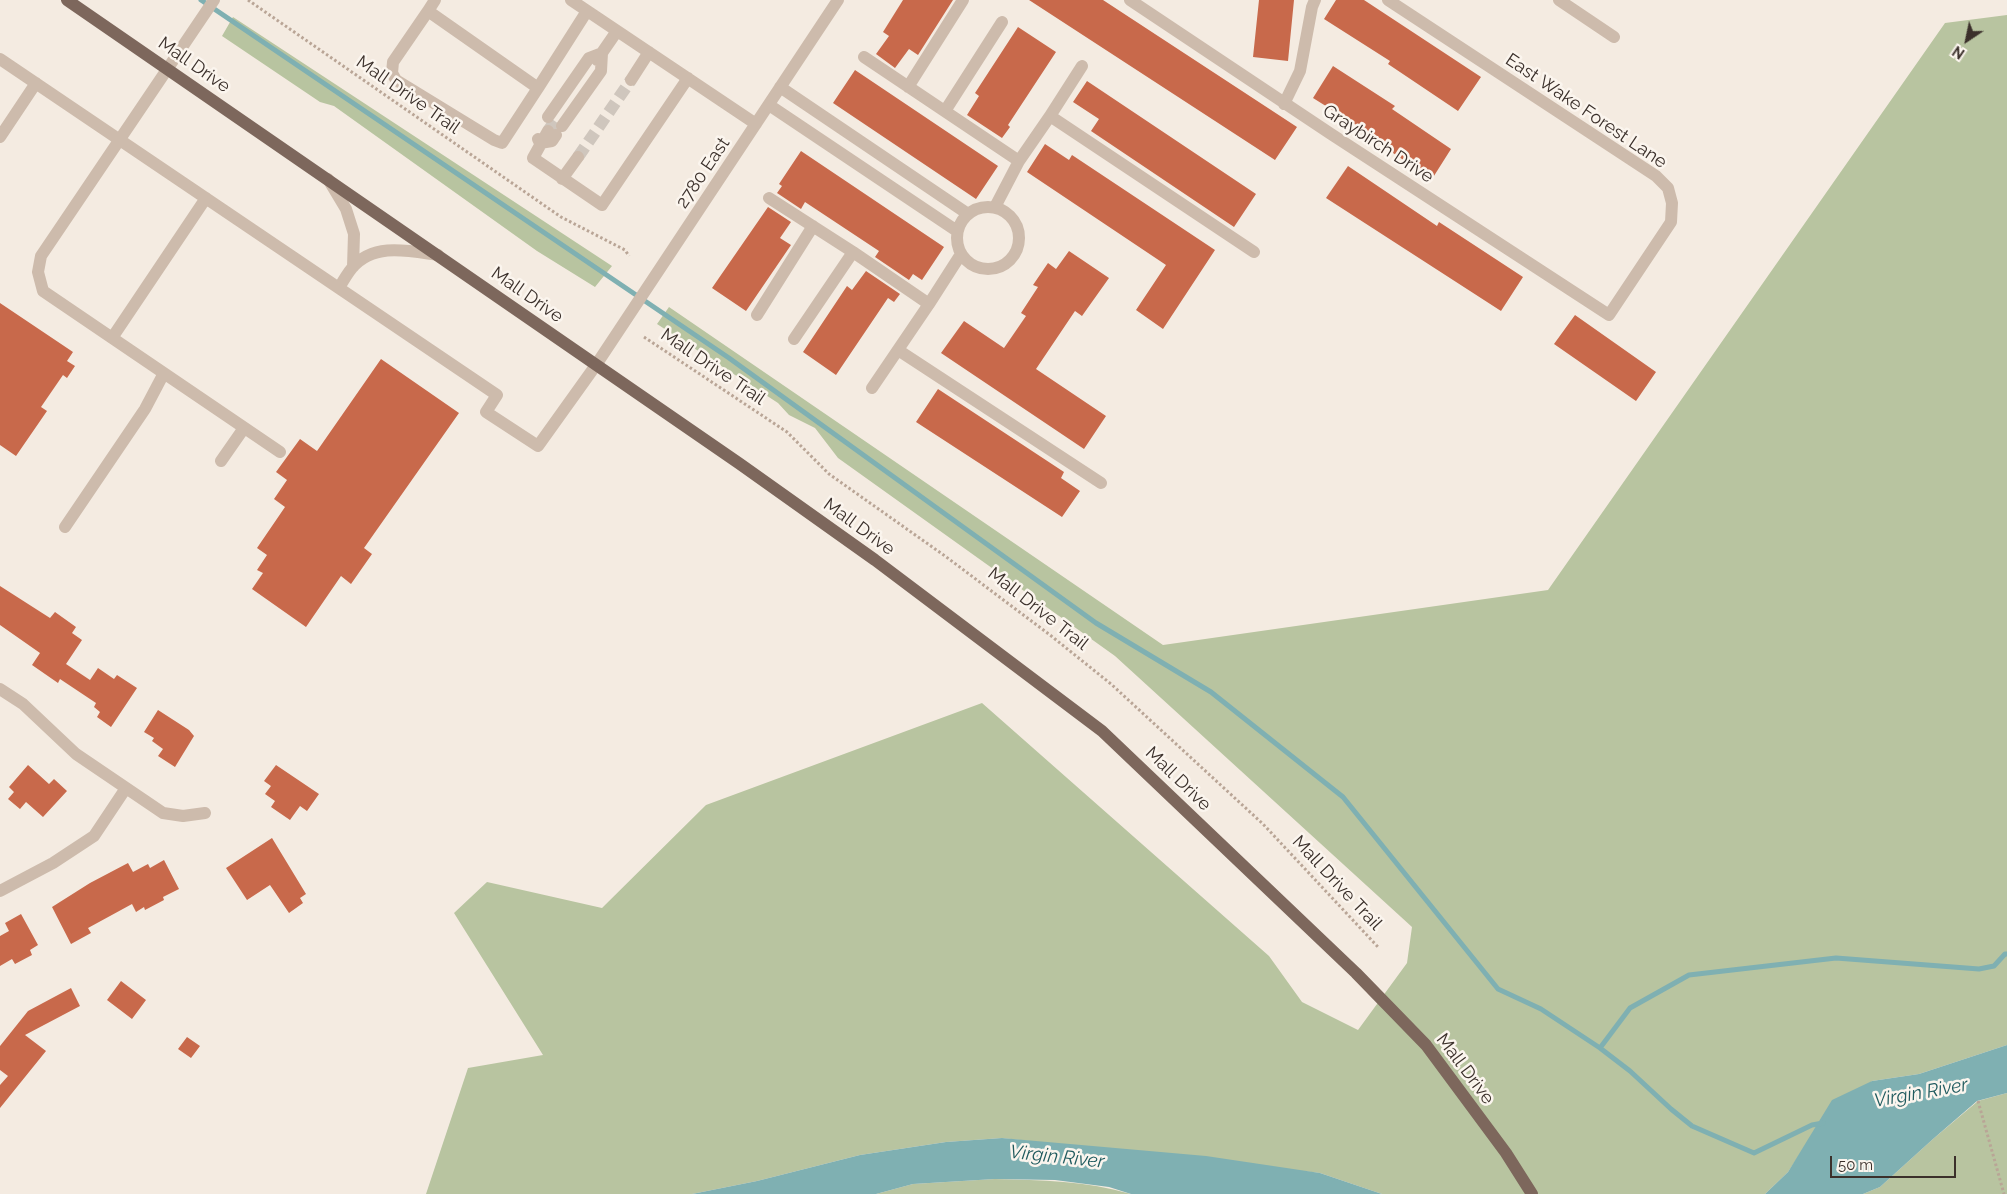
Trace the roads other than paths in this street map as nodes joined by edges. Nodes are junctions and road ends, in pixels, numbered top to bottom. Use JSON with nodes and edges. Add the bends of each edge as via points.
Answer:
{"nodes":[{"id":1,"x":68,"y":0,"type":"edge"},
{"id":2,"x":214,"y":0,"type":"edge"},
{"id":3,"x":436,"y":0,"type":"edge"},
{"id":4,"x":571,"y":0,"type":"edge"},
{"id":5,"x":838,"y":0,"type":"edge"},
{"id":6,"x":963,"y":0,"type":"edge"},
{"id":7,"x":1130,"y":0,"type":"edge"},
{"id":8,"x":1315,"y":0,"type":"edge"},
{"id":9,"x":1388,"y":0,"type":"edge"},
{"id":10,"x":1559,"y":0,"type":"edge"},
{"id":11,"x":428,"y":11,"type":"junction"},
{"id":12,"x":587,"y":11,"type":"junction"},
{"id":13,"x":1002,"y":22,"type":"dead end"},
{"id":14,"x":617,"y":31,"type":"junction"},
{"id":15,"x":1614,"y":37,"type":"dead end"},
{"id":16,"x":649,"y":52,"type":"junction"},
{"id":17,"x":864,"y":57,"type":"dead end"},
{"id":18,"x":0,"y":58,"type":"edge"},
{"id":19,"x":1082,"y":66,"type":"dead end"},
{"id":20,"x":167,"y":68,"type":"junction"},
{"id":21,"x":688,"y":78,"type":"junction"},
{"id":22,"x":630,"y":80,"type":"tunnel mouth"},
{"id":23,"x":36,"y":83,"type":"junction"},
{"id":24,"x":780,"y":87,"type":"junction"},
{"id":25,"x":908,"y":87,"type":"junction"},
{"id":26,"x":538,"y":88,"type":"junction"},
{"id":27,"x":1284,"y":104,"type":"junction"},
{"id":28,"x":769,"y":105,"type":"junction"},
{"id":29,"x":944,"y":111,"type":"junction"},
{"id":30,"x":1050,"y":116,"type":"junction"},
{"id":31,"x":756,"y":124,"type":"junction"},
{"id":32,"x":0,"y":137,"type":"edge"},
{"id":33,"x":120,"y":140,"type":"junction"},
{"id":34,"x":578,"y":157,"type":"tunnel mouth"},
{"id":35,"x":1020,"y":161,"type":"junction"},
{"id":36,"x":328,"y":179,"type":"junction"},
{"id":37,"x":562,"y":179,"type":"junction"},
{"id":38,"x":206,"y":198,"type":"junction"},
{"id":39,"x":769,"y":198,"type":"dead end"},
{"id":40,"x":995,"y":207,"type":"junction"},
{"id":41,"x":968,"y":214,"type":"junction"},
{"id":42,"x":813,"y":226,"type":"junction"},
{"id":43,"x":957,"y":231,"type":"junction"},
{"id":44,"x":852,"y":252,"type":"junction"},
{"id":45,"x":1254,"y":252,"type":"dead end"},
{"id":46,"x":961,"y":254,"type":"junction"},
{"id":47,"x":438,"y":255,"type":"junction"},
{"id":48,"x":353,"y":267,"type":"junction"},
{"id":49,"x":339,"y":288,"type":"junction"},
{"id":50,"x":929,"y":304,"type":"junction"},
{"id":51,"x":757,"y":315,"type":"dead end"},
{"id":52,"x":1609,"y":315,"type":"joint"},
{"id":53,"x":112,"y":338,"type":"junction"},
{"id":54,"x":794,"y":339,"type":"dead end"},
{"id":55,"x":898,"y":350,"type":"junction"},
{"id":56,"x":596,"y":365,"type":"junction"},
{"id":57,"x":164,"y":373,"type":"junction"},
{"id":58,"x":872,"y":388,"type":"dead end"},
{"id":59,"x":244,"y":428,"type":"junction"},
{"id":60,"x":280,"y":452,"type":"dead end"},
{"id":61,"x":221,"y":461,"type":"dead end"},
{"id":62,"x":1101,"y":483,"type":"dead end"},
{"id":63,"x":65,"y":528,"type":"dead end"},
{"id":64,"x":0,"y":689,"type":"edge"},
{"id":65,"x":126,"y":788,"type":"junction"},
{"id":66,"x":205,"y":813,"type":"dead end"},
{"id":67,"x":0,"y":891,"type":"edge"},
{"id":68,"x":1532,"y":1194,"type":"edge"}],
"edges":[{"from":1,"to":20,"type":"main road","name":"Mall Drive"},
{"from":2,"to":20,"type":"street"},
{"from":3,"to":11,"type":"street"},
{"from":4,"to":12,"type":"street"},
{"from":5,"to":24,"type":"street","name":"2780 East"},
{"from":6,"to":25,"type":"street"},
{"from":7,"to":27,"type":"street","name":"Graybirch Drive"},
{"from":8,"to":27,"type":"street","via":[[1300,70]]},
{"from":9,"to":52,"type":"street","name":"East Wake Forest Lane","via":[[1656,176],[1668,188],[1672,203],[1671,222]]},
{"from":10,"to":15,"type":"street"},
{"from":11,"to":26,"type":"street"},
{"from":11,"to":26,"type":"street","via":[[393,62],[392,72],[396,80],[502,143]]},
{"from":12,"to":14,"type":"street"},
{"from":12,"to":26,"type":"street"},
{"from":13,"to":29,"type":"street"},
{"from":14,"to":16,"type":"street"},
{"from":14,"to":37,"type":"street","via":[[602,53],[589,58],[533,158]]},
{"from":16,"to":21,"type":"street"},
{"from":16,"to":22,"type":"street"},
{"from":17,"to":25,"type":"street"},
{"from":18,"to":23,"type":"street"},
{"from":19,"to":30,"type":"street"},
{"from":20,"to":33,"type":"street"},
{"from":20,"to":36,"type":"main road","name":"Mall Drive"},
{"from":21,"to":31,"type":"street"},
{"from":21,"to":37,"type":"street","via":[[602,205]]},
{"from":23,"to":32,"type":"street"},
{"from":23,"to":33,"type":"street"},
{"from":24,"to":28,"type":"street","name":"2780 East"},
{"from":24,"to":41,"type":"street"},
{"from":25,"to":29,"type":"street"},
{"from":27,"to":52,"type":"street","name":"Graybirch Drive"},
{"from":28,"to":31,"type":"street","name":"2780 East"},
{"from":28,"to":43,"type":"street"},
{"from":29,"to":35,"type":"street"},
{"from":30,"to":35,"type":"street"},
{"from":30,"to":45,"type":"street"},
{"from":31,"to":56,"type":"street","name":"2780 East"},
{"from":33,"to":38,"type":"street"},
{"from":33,"to":53,"type":"street","via":[[42,256],[38,272],[43,291]]},
{"from":34,"to":37,"type":"street"},
{"from":35,"to":40,"type":"street"},
{"from":36,"to":47,"type":"main road","name":"Mall Drive"},
{"from":36,"to":48,"type":"street","via":[[346,209],[354,234]]},
{"from":38,"to":49,"type":"street"},
{"from":38,"to":53,"type":"street"},
{"from":39,"to":42,"type":"street"},
{"from":40,"to":41,"type":"street","via":[[976,209]]},
{"from":40,"to":46,"type":"street","via":[[1004,211],[1018,227],[1020,237],[1014,257],[997,269],[987,270],[976,268]]},
{"from":41,"to":43,"type":"street"},
{"from":42,"to":44,"type":"street"},
{"from":42,"to":51,"type":"street"},
{"from":43,"to":46,"type":"street"},
{"from":44,"to":50,"type":"street"},
{"from":44,"to":54,"type":"street"},
{"from":46,"to":50,"type":"street"},
{"from":47,"to":48,"type":"street","via":[[397,249],[375,252]]},
{"from":47,"to":56,"type":"main road","name":"Mall Drive"},
{"from":48,"to":49,"type":"street"},
{"from":49,"to":56,"type":"street","name":"2780 East","via":[[497,395],[486,412],[538,446]]},
{"from":50,"to":55,"type":"street"},
{"from":53,"to":57,"type":"street"},
{"from":55,"to":58,"type":"street"},
{"from":55,"to":62,"type":"street"},
{"from":56,"to":68,"type":"main road","name":"Mall Drive","via":[[875,560],[1102,731],[1356,973],[1426,1045]]},
{"from":57,"to":59,"type":"street"},
{"from":57,"to":63,"type":"street","via":[[145,409]]},
{"from":59,"to":60,"type":"street"},
{"from":59,"to":61,"type":"street"},
{"from":64,"to":65,"type":"street","via":[[23,704],[76,754]]},
{"from":65,"to":66,"type":"street","via":[[163,813],[183,816]]},
{"from":65,"to":67,"type":"street","via":[[94,836],[53,863]]}]}
